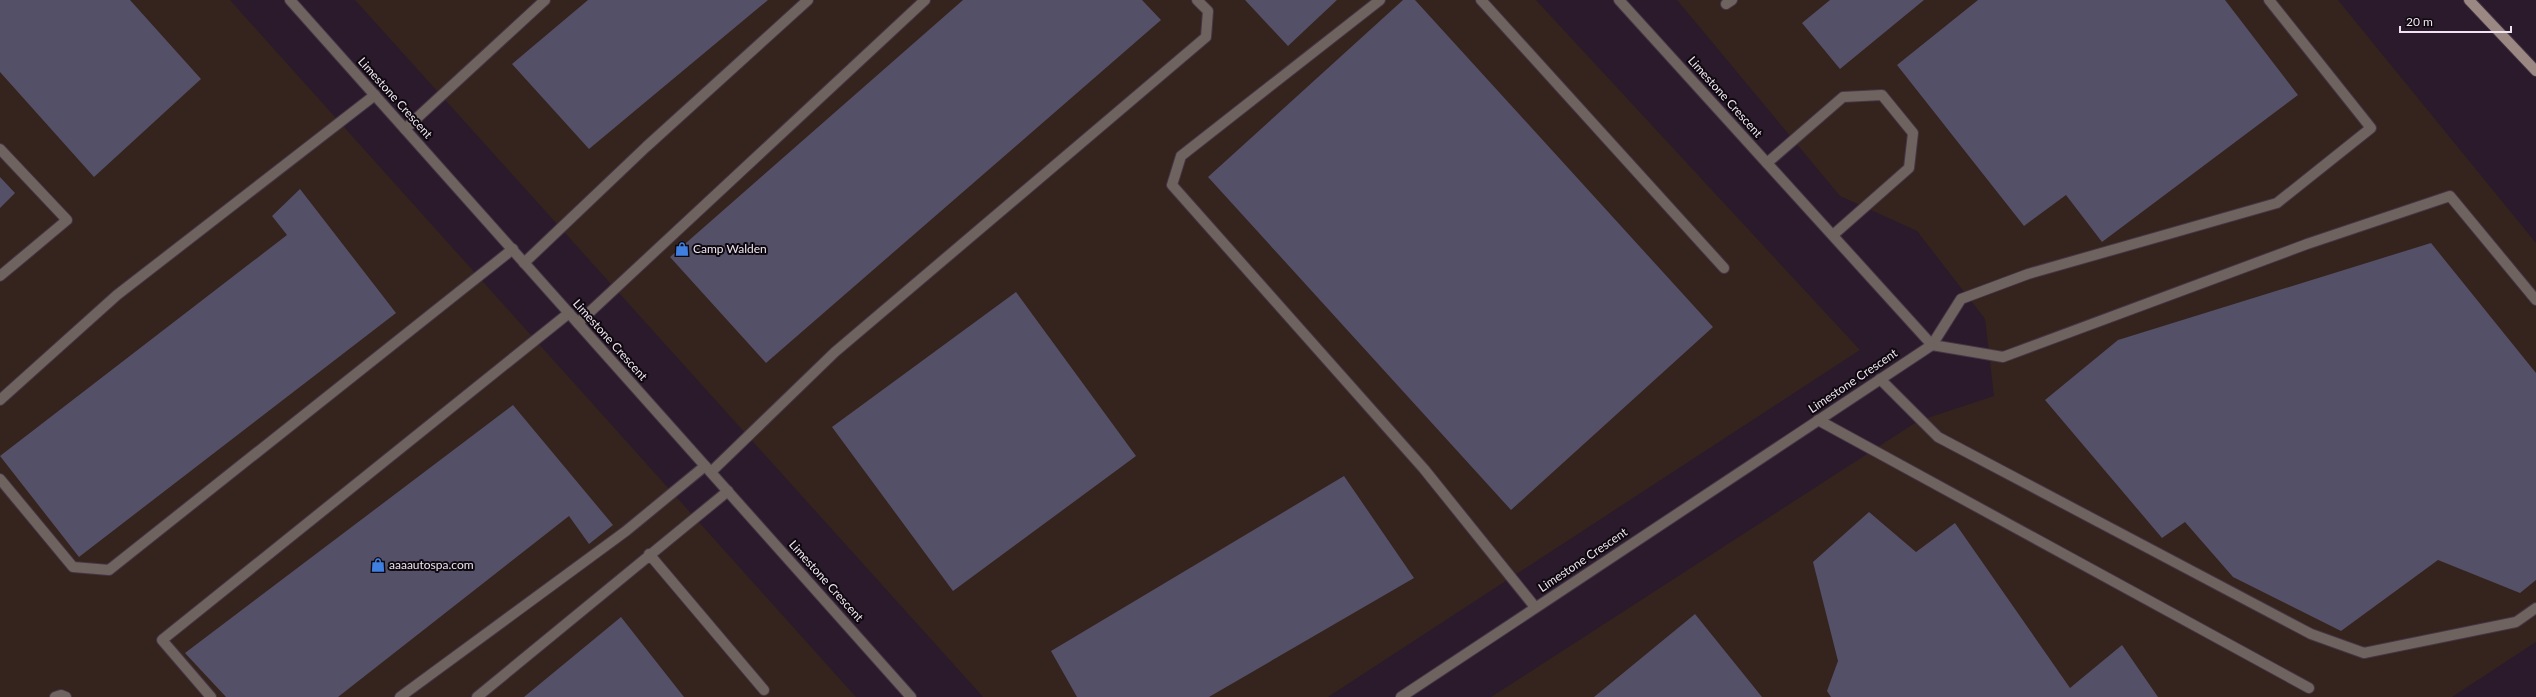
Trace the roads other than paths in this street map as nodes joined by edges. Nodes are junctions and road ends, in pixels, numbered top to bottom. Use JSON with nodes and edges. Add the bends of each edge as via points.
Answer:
{"nodes":[{"id":1,"x":290,"y":0,"type":"edge"},
{"id":2,"x":545,"y":0,"type":"edge"},
{"id":3,"x":808,"y":0,"type":"edge"},
{"id":4,"x":925,"y":0,"type":"edge"},
{"id":5,"x":1197,"y":0,"type":"edge"},
{"id":6,"x":1380,"y":0,"type":"edge"},
{"id":7,"x":1481,"y":0,"type":"edge"},
{"id":8,"x":1619,"y":0,"type":"edge"},
{"id":9,"x":2269,"y":0,"type":"edge"},
{"id":10,"x":2469,"y":0,"type":"edge"},
{"id":11,"x":2536,"y":72,"type":"edge"},
{"id":12,"x":375,"y":95,"type":"junction"},
{"id":13,"x":405,"y":129,"type":"junction"},
{"id":14,"x":0,"y":149,"type":"edge"},
{"id":15,"x":1767,"y":163,"type":"junction"},
{"id":16,"x":1833,"y":235,"type":"junction"},
{"id":17,"x":513,"y":250,"type":"junction"},
{"id":18,"x":524,"y":263,"type":"junction"},
{"id":19,"x":1724,"y":268,"type":"dead end"},
{"id":20,"x":0,"y":276,"type":"edge"},
{"id":21,"x":2536,"y":300,"type":"edge"},
{"id":22,"x":569,"y":313,"type":"junction"},
{"id":23,"x":578,"y":323,"type":"junction"},
{"id":24,"x":1932,"y":344,"type":"junction"},
{"id":25,"x":1880,"y":379,"type":"junction"},
{"id":26,"x":0,"y":400,"type":"edge"},
{"id":27,"x":1818,"y":420,"type":"junction"},
{"id":28,"x":708,"y":469,"type":"junction"},
{"id":29,"x":0,"y":479,"type":"edge"},
{"id":30,"x":728,"y":491,"type":"junction"},
{"id":31,"x":649,"y":554,"type":"junction"},
{"id":32,"x":1535,"y":607,"type":"junction"},
{"id":33,"x":2536,"y":608,"type":"edge"},
{"id":34,"x":2309,"y":688,"type":"dead end"},
{"id":35,"x":764,"y":690,"type":"dead end"},
{"id":36,"x":55,"y":697,"type":"edge"},
{"id":37,"x":66,"y":697,"type":"edge"},
{"id":38,"x":211,"y":697,"type":"edge"},
{"id":39,"x":400,"y":697,"type":"edge"},
{"id":40,"x":476,"y":697,"type":"edge"},
{"id":41,"x":911,"y":697,"type":"edge"},
{"id":42,"x":1401,"y":697,"type":"edge"}],
"edges":[{"from":1,"to":12,"type":"street","name":"Limestone Crescent"},
{"from":2,"to":13,"type":"street"},
{"from":3,"to":18,"type":"street","via":[[646,147]]},
{"from":4,"to":23,"type":"street"},
{"from":5,"to":28,"type":"street","via":[[1208,12],[1206,36],[835,352]]},
{"from":6,"to":32,"type":"street","via":[[1181,156],[1172,185],[1424,468]]},
{"from":7,"to":19,"type":"street"},
{"from":8,"to":15,"type":"street","name":"Limestone Crescent"},
{"from":9,"to":24,"type":"street","via":[[2372,128],[2277,203],[2028,274],[1961,299]]},
{"from":10,"to":11,"type":"main road"},
{"from":12,"to":13,"type":"street","name":"Limestone Crescent"},
{"from":12,"to":26,"type":"street","via":[[116,295]]},
{"from":13,"to":17,"type":"street","name":"Limestone Crescent"},
{"from":14,"to":20,"type":"street","via":[[67,220]]},
{"from":15,"to":16,"type":"street","name":"Limestone Crescent"},
{"from":15,"to":16,"type":"street","via":[[1843,96],[1882,95],[1913,133],[1909,168]]},
{"from":16,"to":24,"type":"street","name":"Limestone Crescent"},
{"from":17,"to":18,"type":"street","name":"Limestone Crescent"},
{"from":17,"to":29,"type":"street","via":[[109,570],[73,567]]},
{"from":18,"to":22,"type":"street","name":"Limestone Crescent"},
{"from":21,"to":24,"type":"street","via":[[2450,196],[2307,244],[2003,357]]},
{"from":22,"to":23,"type":"street","name":"Limestone Crescent"},
{"from":22,"to":38,"type":"street","via":[[162,640]]},
{"from":23,"to":28,"type":"street","name":"Limestone Crescent"},
{"from":24,"to":25,"type":"street","name":"Limestone Crescent"},
{"from":25,"to":27,"type":"street","name":"Limestone Crescent"},
{"from":25,"to":33,"type":"street","via":[[1938,436],[2311,634],[2364,653],[2516,622]]},
{"from":27,"to":32,"type":"street","name":"Limestone Crescent"},
{"from":27,"to":34,"type":"street"},
{"from":28,"to":30,"type":"street","name":"Limestone Crescent"},
{"from":28,"to":39,"type":"street"},
{"from":30,"to":31,"type":"street"},
{"from":30,"to":41,"type":"street","name":"Limestone Crescent"},
{"from":31,"to":35,"type":"street"},
{"from":31,"to":40,"type":"street"},
{"from":32,"to":42,"type":"street","name":"Limestone Crescent"},
{"from":36,"to":37,"type":"street"}]}
